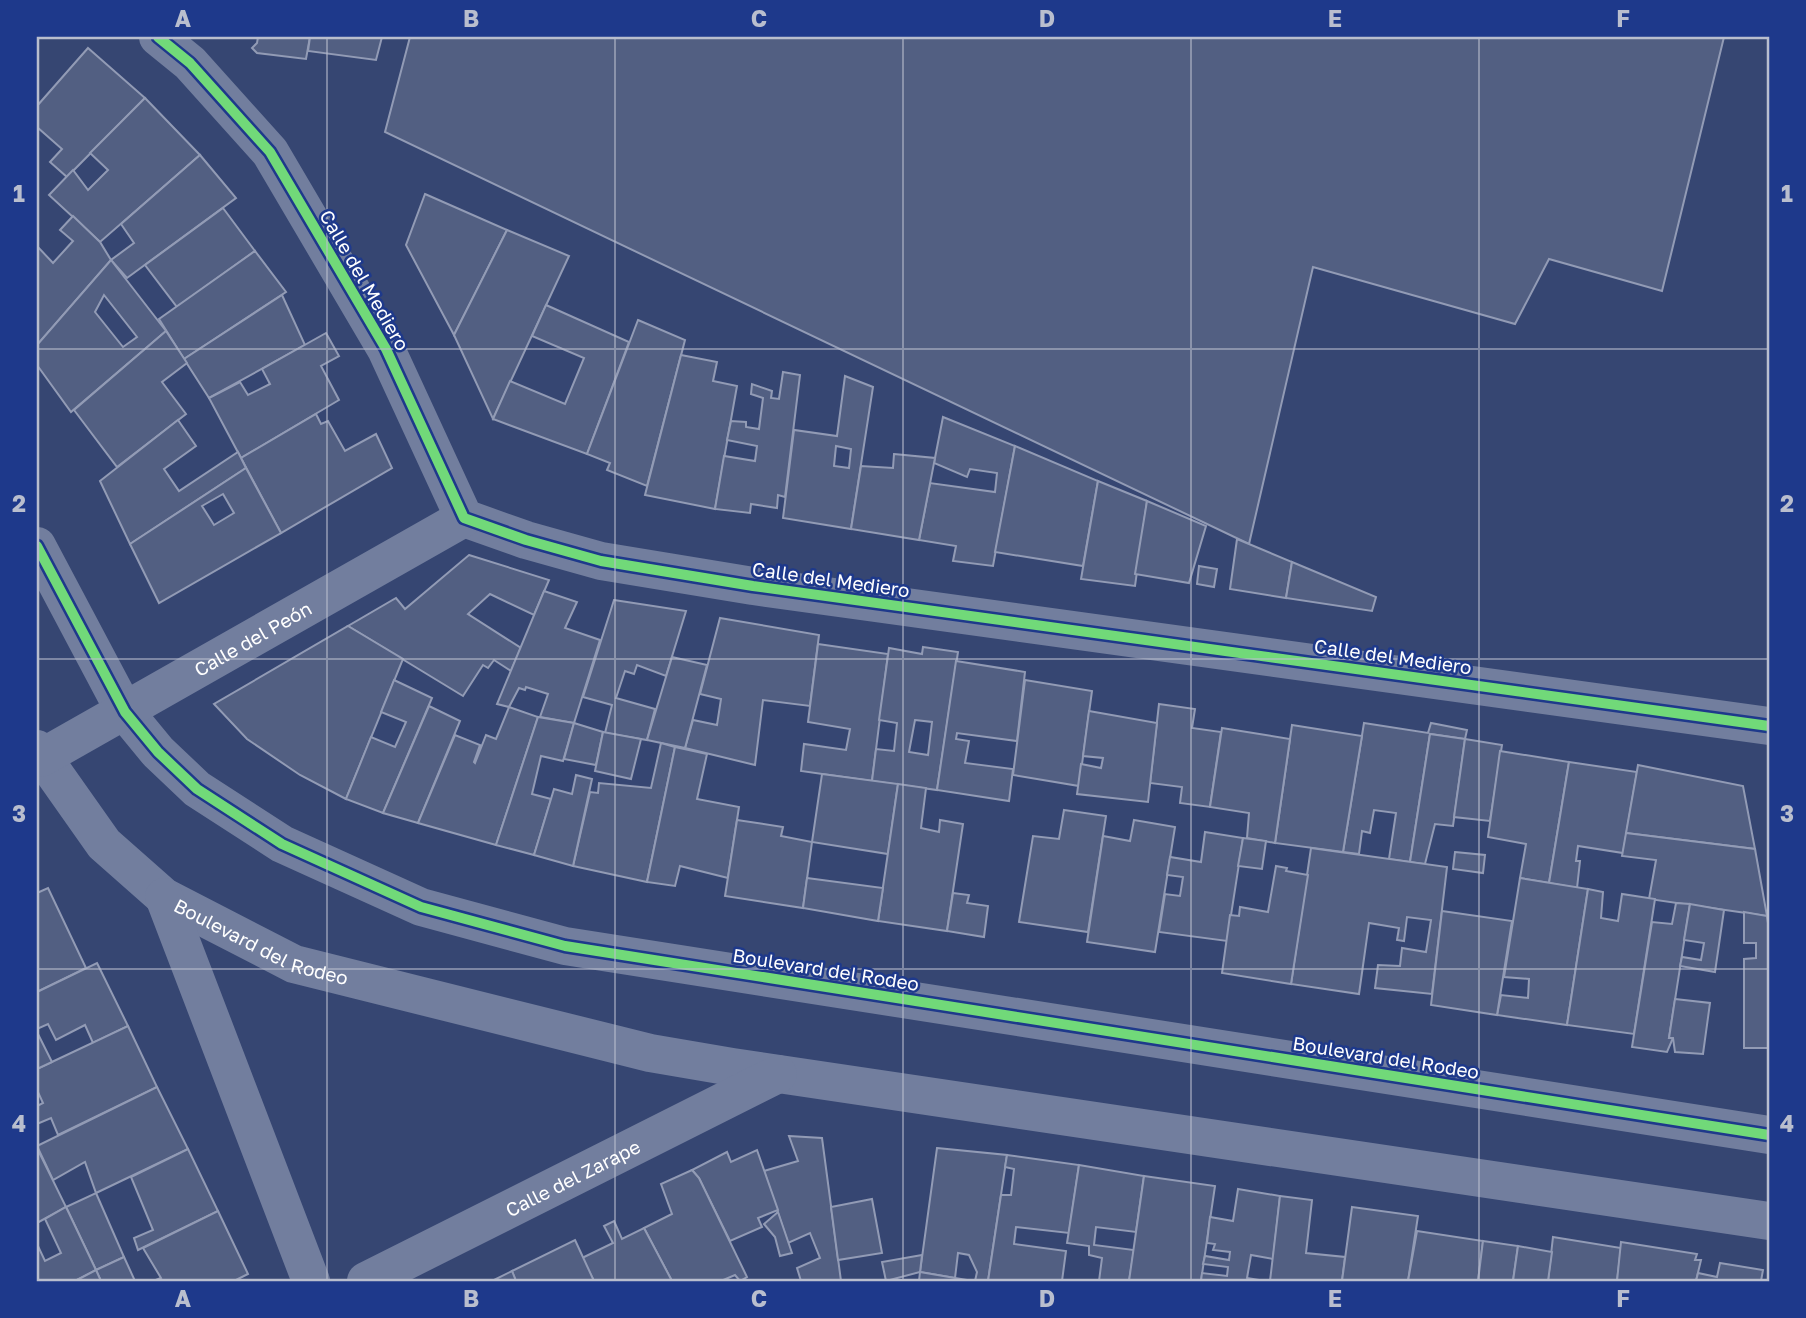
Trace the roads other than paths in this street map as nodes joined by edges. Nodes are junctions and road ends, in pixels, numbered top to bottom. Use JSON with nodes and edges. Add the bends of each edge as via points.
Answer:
{"nodes":[{"id":1,"x":159,"y":37,"type":"edge"},
{"id":2,"x":464,"y":518,"type":"junction"},
{"id":3,"x":37,"y":546,"type":"edge"},
{"id":4,"x":125,"y":712,"type":"junction"},
{"id":5,"x":1769,"y":726,"type":"edge"},
{"id":6,"x":39,"y":754,"type":"edge"},
{"id":7,"x":164,"y":897,"type":"junction"},
{"id":8,"x":778,"y":1074,"type":"junction"},
{"id":9,"x":1769,"y":1135,"type":"edge"},
{"id":10,"x":1769,"y":1221,"type":"edge"},
{"id":11,"x":311,"y":1281,"type":"edge"},
{"id":12,"x":366,"y":1281,"type":"edge"}],
"edges":[{"from":1,"to":2,"type":"street","name":"Calle del Mediero","via":[[190,63],[271,152],[386,349]]},
{"from":2,"to":4,"type":"street","name":"Calle del Peón"},
{"from":2,"to":5,"type":"street","name":"Calle del Mediero","via":[[601,561],[753,586]]},
{"from":3,"to":4,"type":"street","name":"Boulevard del Rodeo"},
{"from":4,"to":6,"type":"street","name":"Calle del Peón"},
{"from":4,"to":9,"type":"street","name":"Boulevard del Rodeo","via":[[197,789],[282,844],[421,907],[565,946]]},
{"from":6,"to":7,"type":"street","name":"Boulevard del Rodeo","via":[[104,844]]},
{"from":7,"to":8,"type":"street","name":"Boulevard del Rodeo","via":[[295,964],[650,1053]]},
{"from":7,"to":11,"type":"street","name":"Boulevard del Rodeo"},
{"from":8,"to":10,"type":"street","name":"Boulevard del Rodeo"},
{"from":8,"to":12,"type":"street","name":"Calle del Zarape"}]}
